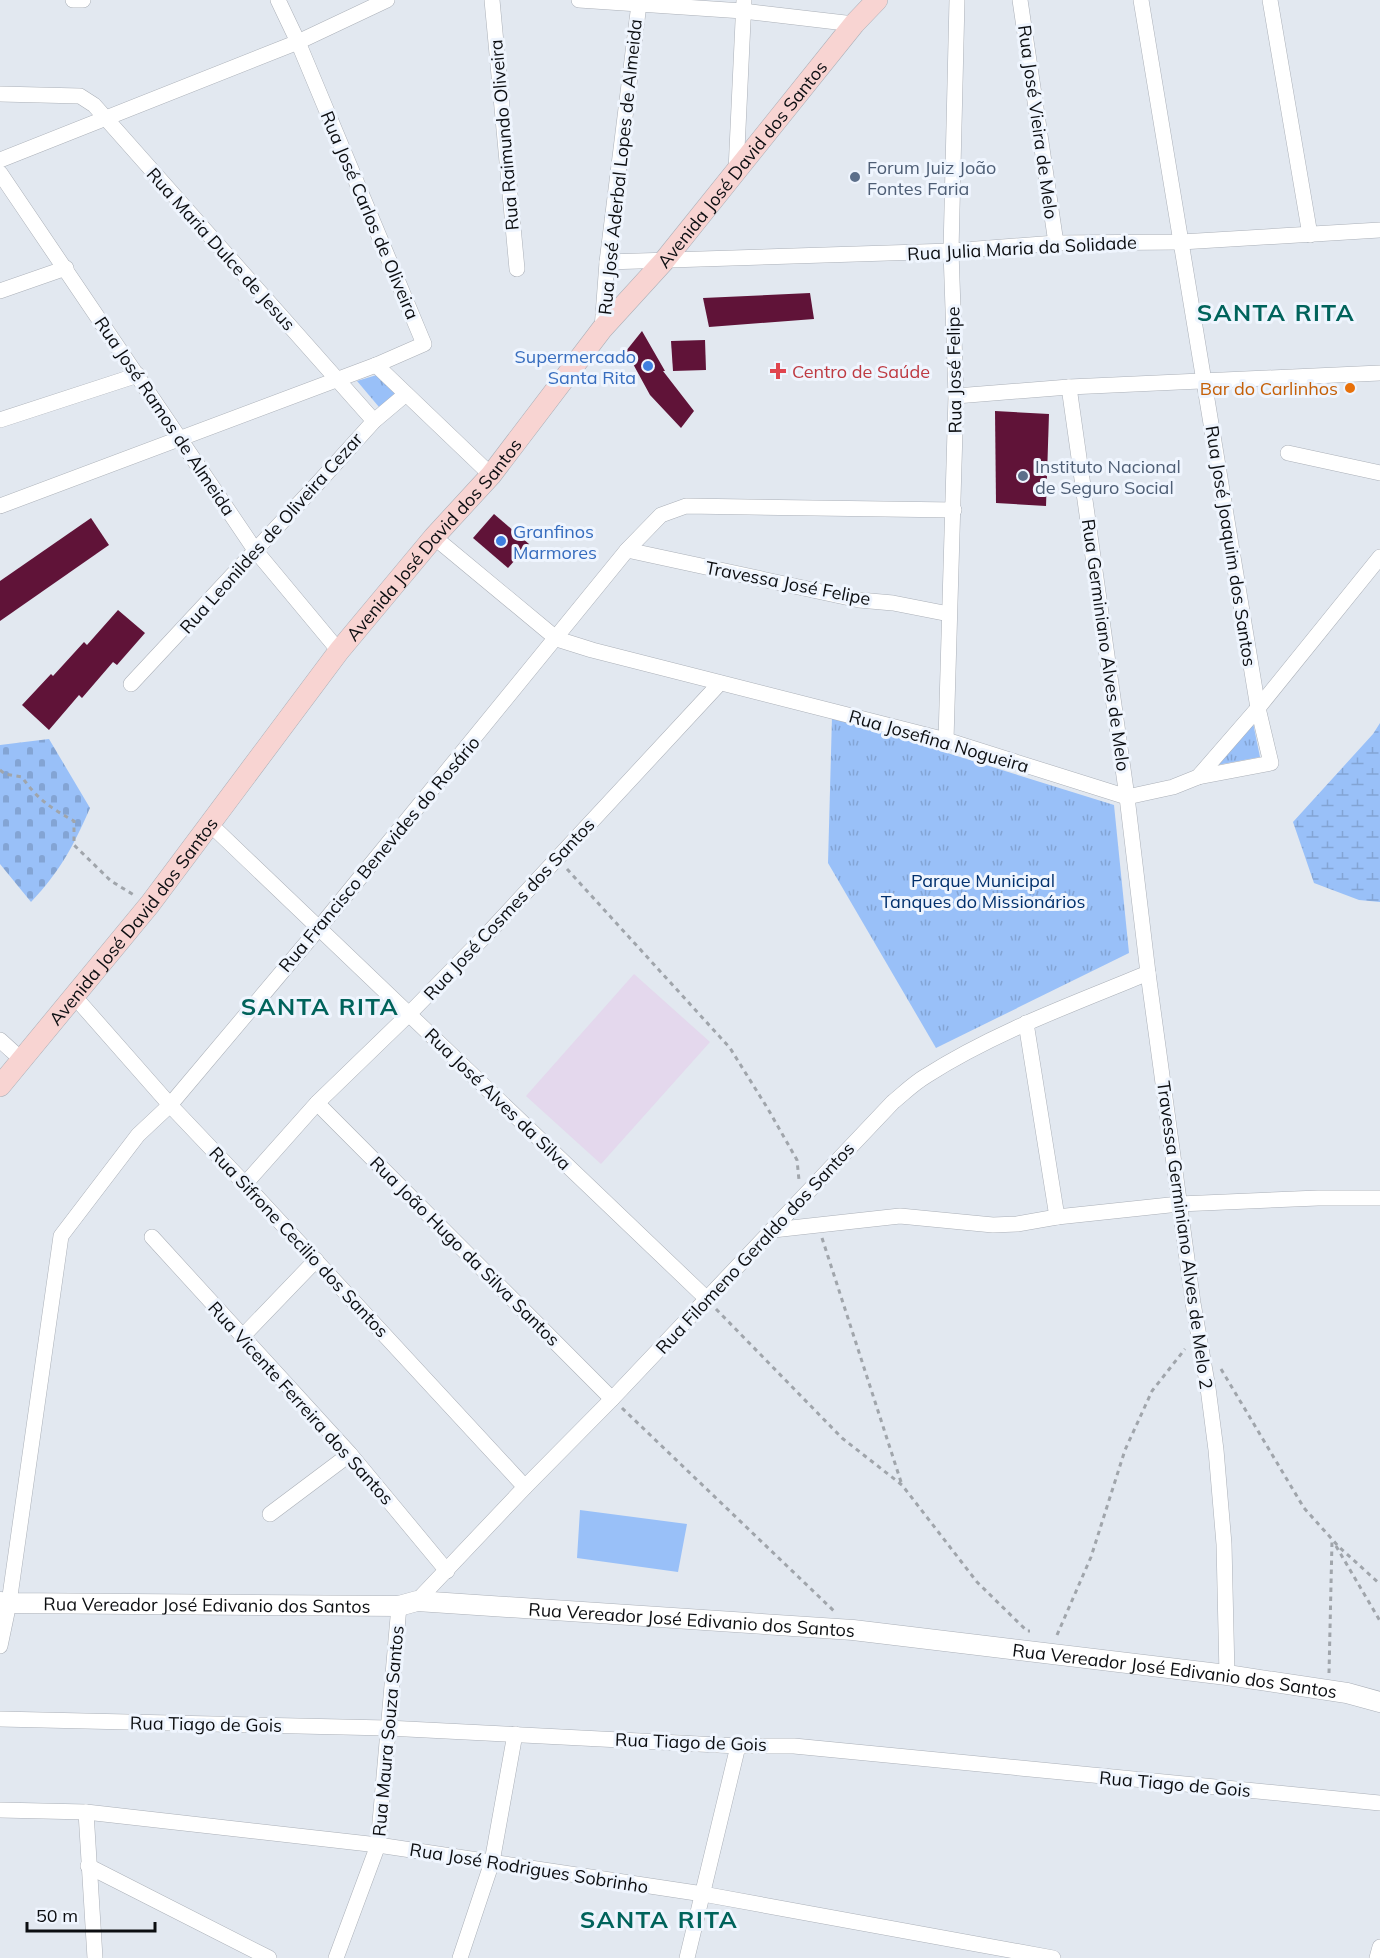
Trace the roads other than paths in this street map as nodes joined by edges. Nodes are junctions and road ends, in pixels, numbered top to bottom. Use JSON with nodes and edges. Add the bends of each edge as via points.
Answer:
{"nodes":[{"id":1,"x":74,"y":0,"type":"edge"},
{"id":2,"x":83,"y":0,"type":"edge"},
{"id":3,"x":278,"y":0,"type":"edge"},
{"id":4,"x":387,"y":0,"type":"edge"},
{"id":5,"x":492,"y":0,"type":"edge"},
{"id":6,"x":579,"y":0,"type":"edge"},
{"id":7,"x":877,"y":0,"type":"edge"},
{"id":8,"x":957,"y":0,"type":"edge"},
{"id":9,"x":1020,"y":0,"type":"edge"},
{"id":10,"x":1141,"y":0,"type":"edge"},
{"id":11,"x":1270,"y":0,"type":"edge"},
{"id":12,"x":639,"y":4,"type":"junction"},
{"id":13,"x":744,"y":5,"type":"edge"},
{"id":14,"x":854,"y":24,"type":"junction"},
{"id":15,"x":298,"y":42,"type":"junction"},
{"id":16,"x":0,"y":94,"type":"edge"},
{"id":17,"x":104,"y":118,"type":"junction"},
{"id":18,"x":0,"y":160,"type":"edge"},
{"id":19,"x":736,"y":171,"type":"junction"},
{"id":20,"x":0,"y":173,"type":"edge"},
{"id":21,"x":1380,"y":230,"type":"edge"},
{"id":22,"x":1310,"y":236,"type":"junction"},
{"id":23,"x":1181,"y":242,"type":"junction"},
{"id":24,"x":1056,"y":243,"type":"junction"},
{"id":25,"x":951,"y":251,"type":"junction"},
{"id":26,"x":664,"y":261,"type":"junction"},
{"id":27,"x":607,"y":262,"type":"junction"},
{"id":28,"x":66,"y":268,"type":"junction"},
{"id":29,"x":517,"y":269,"type":"dead end"},
{"id":30,"x":0,"y":291,"type":"edge"},
{"id":31,"x":602,"y":329,"type":"junction"},
{"id":32,"x":376,"y":365,"type":"junction"},
{"id":33,"x":1380,"y":374,"type":"edge"},
{"id":34,"x":138,"y":375,"type":"junction"},
{"id":35,"x":338,"y":380,"type":"junction"},
{"id":36,"x":1204,"y":382,"type":"junction"},
{"id":37,"x":1069,"y":387,"type":"junction"},
{"id":38,"x":406,"y":394,"type":"junction"},
{"id":39,"x":956,"y":396,"type":"junction"},
{"id":40,"x":0,"y":420,"type":"edge"},
{"id":41,"x":374,"y":420,"type":"junction"},
{"id":42,"x":182,"y":439,"type":"junction"},
{"id":43,"x":1288,"y":453,"type":"dead end"},
{"id":44,"x":1380,"y":473,"type":"edge"},
{"id":45,"x":491,"y":475,"type":"junction"},
{"id":46,"x":0,"y":506,"type":"edge"},
{"id":47,"x":954,"y":510,"type":"junction"},
{"id":48,"x":434,"y":537,"type":"junction"},
{"id":49,"x":255,"y":550,"type":"junction"},
{"id":50,"x":627,"y":550,"type":"junction"},
{"id":51,"x":1380,"y":557,"type":"edge"},
{"id":52,"x":949,"y":614,"type":"junction"},
{"id":53,"x":557,"y":639,"type":"junction"},
{"id":54,"x":339,"y":651,"type":"junction"},
{"id":55,"x":720,"y":683,"type":"junction"},
{"id":56,"x":131,"y":684,"type":"dead end"},
{"id":57,"x":1258,"y":708,"type":"junction"},
{"id":58,"x":946,"y":740,"type":"junction"},
{"id":59,"x":1198,"y":777,"type":"junction"},
{"id":60,"x":1127,"y":797,"type":"junction"},
{"id":61,"x":211,"y":825,"type":"junction"},
{"id":62,"x":319,"y":928,"type":"junction"},
{"id":63,"x":1148,"y":973,"type":"junction"},
{"id":64,"x":74,"y":996,"type":"junction"},
{"id":65,"x":409,"y":1014,"type":"junction"},
{"id":66,"x":1026,"y":1023,"type":"junction"},
{"id":67,"x":0,"y":1040,"type":"edge"},
{"id":68,"x":22,"y":1060,"type":"junction"},
{"id":69,"x":0,"y":1086,"type":"edge"},
{"id":70,"x":317,"y":1103,"type":"junction"},
{"id":71,"x":170,"y":1105,"type":"junction"},
{"id":72,"x":245,"y":1184,"type":"junction"},
{"id":73,"x":1380,"y":1198,"type":"edge"},
{"id":74,"x":1179,"y":1204,"type":"junction"},
{"id":75,"x":1057,"y":1217,"type":"junction"},
{"id":76,"x":772,"y":1230,"type":"junction"},
{"id":77,"x":152,"y":1237,"type":"dead end"},
{"id":78,"x":316,"y":1260,"type":"junction"},
{"id":79,"x":707,"y":1299,"type":"junction"},
{"id":80,"x":242,"y":1337,"type":"junction"},
{"id":81,"x":612,"y":1399,"type":"junction"},
{"id":82,"x":350,"y":1454,"type":"junction"},
{"id":83,"x":525,"y":1488,"type":"junction"},
{"id":84,"x":270,"y":1514,"type":"dead end"},
{"id":85,"x":447,"y":1571,"type":"junction"},
{"id":86,"x":4,"y":1603,"type":"edge"},
{"id":87,"x":408,"y":1603,"type":"junction"},
{"id":88,"x":0,"y":1646,"type":"edge"},
{"id":89,"x":1227,"y":1675,"type":"junction"},
{"id":90,"x":1380,"y":1702,"type":"edge"},
{"id":91,"x":0,"y":1719,"type":"edge"},
{"id":92,"x":387,"y":1728,"type":"junction"},
{"id":93,"x":514,"y":1734,"type":"junction"},
{"id":94,"x":738,"y":1746,"type":"junction"},
{"id":95,"x":1380,"y":1803,"type":"edge"},
{"id":96,"x":0,"y":1810,"type":"edge"},
{"id":97,"x":86,"y":1812,"type":"junction"},
{"id":98,"x":378,"y":1845,"type":"junction"},
{"id":99,"x":492,"y":1862,"type":"junction"},
{"id":100,"x":88,"y":1866,"type":"junction"},
{"id":101,"x":703,"y":1894,"type":"junction"},
{"id":102,"x":1380,"y":1947,"type":"edge"},
{"id":103,"x":95,"y":1958,"type":"edge"},
{"id":104,"x":270,"y":1958,"type":"edge"},
{"id":105,"x":336,"y":1958,"type":"edge"},
{"id":106,"x":460,"y":1958,"type":"edge"},
{"id":107,"x":687,"y":1958,"type":"edge"},
{"id":108,"x":1053,"y":1958,"type":"edge"},
{"id":109,"x":1377,"y":1958,"type":"edge"}],
"edges":[{"from":1,"to":2,"type":"street"},
{"from":3,"to":15,"type":"street","name":"Rua José Carlos de Oliveira"},
{"from":4,"to":15,"type":"street"},
{"from":5,"to":29,"type":"street","name":"Rua Raimundo Oliveira"},
{"from":6,"to":12,"type":"street"},
{"from":7,"to":14,"type":"main road","name":"Avenida José David dos Santos"},
{"from":8,"to":25,"type":"street","name":"Rua José Felipe"},
{"from":9,"to":24,"type":"street","name":"Rua José Vieira de Melo"},
{"from":10,"to":23,"type":"street","name":"Rua José Joaquim dos Santos"},
{"from":11,"to":22,"type":"street"},
{"from":12,"to":13,"type":"street"},
{"from":12,"to":27,"type":"street","name":"Rua José Aderbal Lopes de Almeida"},
{"from":13,"to":14,"type":"street"},
{"from":13,"to":19,"type":"street"},
{"from":14,"to":19,"type":"main road","name":"Avenida José David dos Santos"},
{"from":15,"to":17,"type":"street"},
{"from":15,"to":32,"type":"street","name":"Rua José Carlos de Oliveira","via":[[424,344]]},
{"from":16,"to":17,"type":"street","name":"Rua Maria Dulce de Jesus","via":[[80,96]]},
{"from":17,"to":18,"type":"street"},
{"from":17,"to":35,"type":"street","name":"Rua Maria Dulce de Jesus"},
{"from":19,"to":26,"type":"main road","name":"Avenida José David dos Santos"},
{"from":20,"to":28,"type":"street","name":"Rua José Ramos de Almeida"},
{"from":21,"to":22,"type":"street","name":"Rua Julia Maria da Solidade"},
{"from":22,"to":23,"type":"street","name":"Rua Julia Maria da Solidade"},
{"from":23,"to":24,"type":"street","name":"Rua Julia Maria da Solidade"},
{"from":23,"to":36,"type":"street","name":"Rua José Joaquim dos Santos"},
{"from":24,"to":25,"type":"street","name":"Rua Julia Maria da Solidade"},
{"from":25,"to":26,"type":"street","name":"Rua Julia Maria da Solidade"},
{"from":25,"to":39,"type":"street","name":"Rua José Felipe"},
{"from":26,"to":27,"type":"street","name":"Rua Julia Maria da Solidade"},
{"from":26,"to":31,"type":"main road","name":"Avenida José David dos Santos"},
{"from":27,"to":31,"type":"street","name":"Rua José Aderbal Lopes de Almeida"},
{"from":28,"to":30,"type":"street"},
{"from":28,"to":34,"type":"street","name":"Rua José Ramos de Almeida"},
{"from":31,"to":45,"type":"main road","name":"Avenida José David dos Santos"},
{"from":32,"to":35,"type":"street","name":"Rua José Carlos de Oliveira"},
{"from":32,"to":38,"type":"street"},
{"from":33,"to":36,"type":"street"},
{"from":34,"to":40,"type":"street"},
{"from":34,"to":42,"type":"street","name":"Rua José Ramos de Almeida"},
{"from":35,"to":41,"type":"street","name":"Rua Leonildes de Oliveira Cezar"},
{"from":35,"to":42,"type":"street","name":"Rua José Carlos de Oliveira"},
{"from":36,"to":37,"type":"street"},
{"from":36,"to":57,"type":"street","name":"Rua José Joaquim dos Santos"},
{"from":37,"to":39,"type":"street"},
{"from":37,"to":60,"type":"street","name":"Rua Germiniano Alves de Melo"},
{"from":38,"to":41,"type":"street"},
{"from":38,"to":45,"type":"street"},
{"from":39,"to":47,"type":"street","name":"Rua José Felipe"},
{"from":41,"to":49,"type":"street","name":"Rua Leonildes de Oliveira Cezar"},
{"from":42,"to":46,"type":"street","name":"Rua José Carlos de Oliveira"},
{"from":42,"to":49,"type":"street","name":"Rua José Ramos de Almeida"},
{"from":43,"to":44,"type":"street"},
{"from":45,"to":48,"type":"main road","name":"Avenida José David dos Santos"},
{"from":47,"to":50,"type":"street","name":"Rua Francisco Benevides do Rosário","via":[[686,507],[661,515]]},
{"from":47,"to":52,"type":"street","name":"Rua José Felipe"},
{"from":48,"to":53,"type":"street","name":"Rua Josefina Nogueira"},
{"from":48,"to":54,"type":"main road","name":"Avenida José David dos Santos"},
{"from":49,"to":54,"type":"street","name":"Rua José Ramos de Almeida"},
{"from":49,"to":56,"type":"street","name":"Rua Leonildes de Oliveira Cezar"},
{"from":50,"to":52,"type":"street","name":"Travessa José Felipe","via":[[859,600]]},
{"from":50,"to":53,"type":"street","name":"Rua Francisco Benevides do Rosário"},
{"from":51,"to":57,"type":"street","name":"Rua Josefina Nogueira"},
{"from":52,"to":58,"type":"street","name":"Rua José Felipe"},
{"from":53,"to":55,"type":"street","name":"Rua Josefina Nogueira"},
{"from":53,"to":62,"type":"street","name":"Rua Francisco Benevides do Rosário"},
{"from":54,"to":61,"type":"main road","name":"Avenida José David dos Santos"},
{"from":55,"to":58,"type":"street","name":"Rua Josefina Nogueira"},
{"from":55,"to":65,"type":"street","name":"Rua José Cosmes dos Santos"},
{"from":57,"to":59,"type":"street","name":"Rua Josefina Nogueira"},
{"from":57,"to":59,"type":"street","name":"Rua José Joaquim dos Santos","via":[[1270,763]]},
{"from":58,"to":60,"type":"street","name":"Rua Josefina Nogueira"},
{"from":59,"to":60,"type":"street","name":"Rua Josefina Nogueira"},
{"from":60,"to":63,"type":"street","name":"Travessa Germiniano Alves de Melo 2"},
{"from":61,"to":62,"type":"street","name":"Rua José Alves da Silva"},
{"from":61,"to":64,"type":"main road","name":"Avenida José David dos Santos"},
{"from":62,"to":65,"type":"street","name":"Rua José Alves da Silva"},
{"from":62,"to":71,"type":"street","name":"Rua Francisco Benevides do Rosário"},
{"from":63,"to":66,"type":"street","name":"Rua Filomeno Geraldo dos Santos"},
{"from":63,"to":74,"type":"street","name":"Travessa Germiniano Alves de Melo 2"},
{"from":64,"to":68,"type":"main road","name":"Avenida José David dos Santos"},
{"from":64,"to":71,"type":"street","name":"Rua Sifrone Cecilio dos Santos"},
{"from":65,"to":70,"type":"street","name":"Rua José Cosmes dos Santos"},
{"from":65,"to":79,"type":"street","name":"Rua José Alves da Silva"},
{"from":66,"to":75,"type":"street"},
{"from":66,"to":76,"type":"street","name":"Rua Filomeno Geraldo dos Santos","via":[[923,1077],[893,1102]]},
{"from":67,"to":68,"type":"street"},
{"from":68,"to":69,"type":"main road","name":"Avenida José David dos Santos"},
{"from":70,"to":72,"type":"street","name":"Rua José Cosmes dos Santos"},
{"from":70,"to":81,"type":"street","name":"Rua João Hugo da Silva Santos"},
{"from":71,"to":72,"type":"street","name":"Rua Sifrone Cecilio dos Santos"},
{"from":71,"to":86,"type":"street","name":"Rua Francisco Benevides do Rosário","via":[[138,1135],[61,1236]]},
{"from":72,"to":78,"type":"street","name":"Rua Sifrone Cecilio dos Santos"},
{"from":73,"to":74,"type":"street"},
{"from":74,"to":75,"type":"street"},
{"from":74,"to":89,"type":"street","name":"Travessa Germiniano Alves de Melo 2","via":[[1216,1450],[1224,1544]]},
{"from":75,"to":76,"type":"street","via":[[993,1225],[900,1216]]},
{"from":76,"to":79,"type":"street","name":"Rua Filomeno Geraldo dos Santos"},
{"from":77,"to":80,"type":"street","name":"Rua Vicente Ferreira dos Santos"},
{"from":78,"to":80,"type":"street"},
{"from":78,"to":83,"type":"street","name":"Rua Sifrone Cecilio dos Santos"},
{"from":79,"to":81,"type":"street","name":"Rua Filomeno Geraldo dos Santos"},
{"from":80,"to":82,"type":"street","name":"Rua Vicente Ferreira dos Santos"},
{"from":81,"to":83,"type":"street","name":"Rua Filomeno Geraldo dos Santos"},
{"from":82,"to":84,"type":"street"},
{"from":82,"to":85,"type":"street","name":"Rua Vicente Ferreira dos Santos"},
{"from":83,"to":85,"type":"street","name":"Rua Filomeno Geraldo dos Santos"},
{"from":85,"to":87,"type":"street","name":"Rua Filomeno Geraldo dos Santos"},
{"from":86,"to":87,"type":"street","name":"Rua Vereador José Edivanio dos Santos"},
{"from":86,"to":88,"type":"street","name":"Rua Francisco Benevides do Rosário"},
{"from":87,"to":89,"type":"street","name":"Rua Vereador José Edivanio dos Santos","via":[[853,1630]]},
{"from":87,"to":92,"type":"street","name":"Rua Maura Souza Santos"},
{"from":89,"to":90,"type":"street","name":"Rua Vereador José Edivanio dos Santos","via":[[1330,1690]]},
{"from":91,"to":92,"type":"street","name":"Rua Tiago de Gois"},
{"from":92,"to":93,"type":"street","name":"Rua Tiago de Gois"},
{"from":92,"to":98,"type":"street","name":"Rua Maura Souza Santos"},
{"from":93,"to":94,"type":"street","name":"Rua Tiago de Gois"},
{"from":93,"to":99,"type":"street"},
{"from":94,"to":95,"type":"street","name":"Rua Tiago de Gois","via":[[794,1746]]},
{"from":94,"to":101,"type":"street"},
{"from":96,"to":97,"type":"street","name":"Rua José Rodrigues Sobrinho"},
{"from":97,"to":98,"type":"street","name":"Rua José Rodrigues Sobrinho"},
{"from":97,"to":100,"type":"street"},
{"from":98,"to":99,"type":"street","name":"Rua José Rodrigues Sobrinho"},
{"from":98,"to":105,"type":"street","name":"Rua Maura Souza Santos"},
{"from":99,"to":101,"type":"street","name":"Rua José Rodrigues Sobrinho"},
{"from":99,"to":106,"type":"street"},
{"from":100,"to":103,"type":"street"},
{"from":100,"to":104,"type":"street"},
{"from":101,"to":107,"type":"street"},
{"from":101,"to":108,"type":"street","name":"Rua José Rodrigues Sobrinho"},
{"from":102,"to":109,"type":"street"}]}
